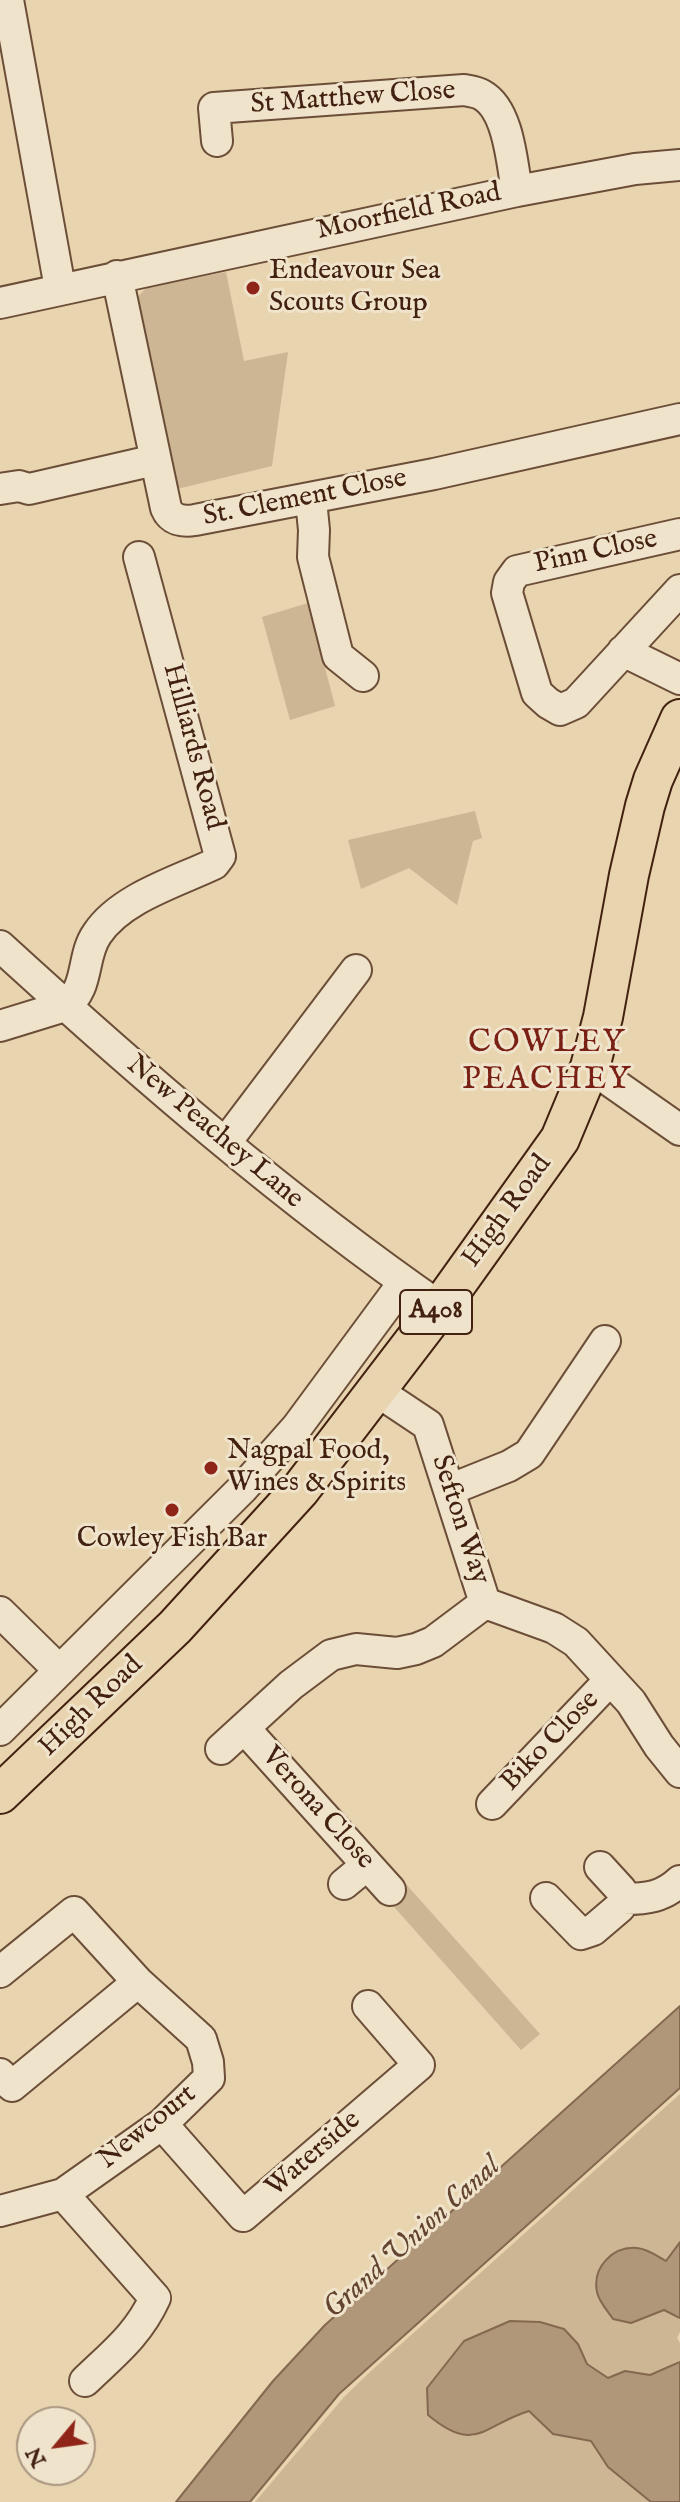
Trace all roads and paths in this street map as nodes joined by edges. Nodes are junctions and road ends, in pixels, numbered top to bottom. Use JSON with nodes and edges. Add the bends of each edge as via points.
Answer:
{"nodes":[{"id":1,"x":8,"y":0,"type":"edge"},
{"id":2,"x":217,"y":141,"type":"dead end"},
{"id":3,"x":680,"y":165,"type":"edge"},
{"id":4,"x":517,"y":191,"type":"junction"},
{"id":5,"x":117,"y":276,"type":"junction"},
{"id":6,"x":60,"y":288,"type":"junction"},
{"id":7,"x":0,"y":303,"type":"edge"},
{"id":8,"x":680,"y":419,"type":"edge"},
{"id":9,"x":155,"y":460,"type":"junction"},
{"id":10,"x":0,"y":489,"type":"edge"},
{"id":11,"x":311,"y":500,"type":"junction"},
{"id":12,"x":680,"y":534,"type":"edge"},
{"id":13,"x":139,"y":557,"type":"dead end"},
{"id":14,"x":680,"y":590,"type":"edge"},
{"id":15,"x":623,"y":651,"type":"junction"},
{"id":16,"x":363,"y":676,"type":"dead end"},
{"id":17,"x":680,"y":679,"type":"edge"},
{"id":18,"x":680,"y":719,"type":"edge"},
{"id":19,"x":0,"y":946,"type":"edge"},
{"id":20,"x":356,"y":970,"type":"dead end"},
{"id":21,"x":65,"y":1006,"type":"junction"},
{"id":22,"x":0,"y":1026,"type":"edge"},
{"id":23,"x":590,"y":1067,"type":"junction"},
{"id":24,"x":680,"y":1130,"type":"edge"},
{"id":25,"x":226,"y":1142,"type":"junction"},
{"id":26,"x":404,"y":1282,"type":"junction"},
{"id":27,"x":440,"y":1307,"type":"junction"},
{"id":28,"x":605,"y":1341,"type":"dead end"},
{"id":29,"x":377,"y":1391,"type":"junction"},
{"id":30,"x":449,"y":1490,"type":"junction"},
{"id":31,"x":485,"y":1603,"type":"junction"},
{"id":32,"x":0,"y":1612,"type":"edge"},
{"id":33,"x":59,"y":1670,"type":"junction"},
{"id":34,"x":610,"y":1680,"type":"junction"},
{"id":35,"x":244,"y":1728,"type":"junction"},
{"id":36,"x":0,"y":1730,"type":"edge"},
{"id":37,"x":221,"y":1749,"type":"dead end"},
{"id":38,"x":680,"y":1772,"type":"edge"},
{"id":39,"x":2,"y":1790,"type":"edge"},
{"id":40,"x":492,"y":1804,"type":"dead end"},
{"id":41,"x":367,"y":1865,"type":"junction"},
{"id":42,"x":600,"y":1867,"type":"dead end"},
{"id":43,"x":680,"y":1881,"type":"edge"},
{"id":44,"x":344,"y":1884,"type":"dead end"},
{"id":45,"x":390,"y":1890,"type":"dead end"},
{"id":46,"x":546,"y":1898,"type":"dead end"},
{"id":47,"x":634,"y":1899,"type":"junction"},
{"id":48,"x":0,"y":1972,"type":"edge"},
{"id":49,"x":138,"y":1982,"type":"junction"},
{"id":50,"x":368,"y":2006,"type":"dead end"},
{"id":51,"x":0,"y":2074,"type":"edge"},
{"id":52,"x":162,"y":2124,"type":"junction"},
{"id":53,"x":63,"y":2194,"type":"junction"},
{"id":54,"x":0,"y":2211,"type":"edge"},
{"id":55,"x":85,"y":2381,"type":"dead end"}],
"edges":[{"from":1,"to":6,"type":"street"},
{"from":2,"to":4,"type":"street","name":"St Matthew Close","via":[[213,94],[464,90],[483,95],[499,114]]},
{"from":3,"to":4,"type":"street","name":"Moorfield Road"},
{"from":4,"to":5,"type":"street","name":"Moorfield Road"},
{"from":5,"to":6,"type":"street","name":"Moorfield Road"},
{"from":5,"to":9,"type":"street","name":"St. Clement Close"},
{"from":6,"to":7,"type":"street","name":"Moorfield Road"},
{"from":8,"to":11,"type":"street","name":"St. Clement Close"},
{"from":9,"to":10,"type":"street","via":[[29,489]]},
{"from":9,"to":11,"type":"street","name":"St. Clement Close","via":[[168,512],[181,520]]},
{"from":11,"to":16,"type":"street","via":[[313,557],[338,656]]},
{"from":12,"to":15,"type":"street","name":"Pinn Close","via":[[527,567],[509,582],[507,593],[537,693],[548,703],[560,710],[576,703]]},
{"from":13,"to":21,"type":"street","name":"Hilliards Road","via":[[220,856],[110,919],[96,935],[81,989]]},
{"from":14,"to":15,"type":"street","name":"Pinn Close"},
{"from":15,"to":17,"type":"street"},
{"from":18,"to":23,"type":"main road","name":"High Road","number":"A408","via":[[640,825]]},
{"from":19,"to":21,"type":"street","name":"New Peachey Lane"},
{"from":20,"to":25,"type":"street"},
{"from":21,"to":22,"type":"street"},
{"from":21,"to":25,"type":"street","name":"New Peachey Lane"},
{"from":23,"to":24,"type":"street"},
{"from":23,"to":27,"type":"main road","name":"High Road","number":"A408","via":[[560,1139]]},
{"from":25,"to":26,"type":"street","name":"New Peachey Lane"},
{"from":26,"to":27,"type":"street","name":"New Peachey Lane"},
{"from":26,"to":33,"type":"street","name":"High Road","via":[[297,1427],[243,1488]]},
{"from":27,"to":29,"type":"main road","name":"High Road","number":"A408"},
{"from":28,"to":30,"type":"street","via":[[529,1454]]},
{"from":29,"to":30,"type":"street","name":"Sefton Way","via":[[428,1425]]},
{"from":29,"to":39,"type":"main road","name":"High Road","number":"A408","via":[[300,1490],[175,1627]]},
{"from":30,"to":31,"type":"street","name":"Sefton Way"},
{"from":31,"to":34,"type":"street","name":"Sefton Way","via":[[554,1628],[576,1642]]},
{"from":31,"to":35,"type":"street","name":"Verona Close","via":[[416,1649],[356,1649],[331,1655]]},
{"from":32,"to":33,"type":"street"},
{"from":33,"to":36,"type":"street","name":"High Road"},
{"from":34,"to":38,"type":"street","name":"Sefton Way"},
{"from":34,"to":40,"type":"street","name":"Biko Close"},
{"from":35,"to":37,"type":"street","name":"Verona Close"},
{"from":35,"to":41,"type":"street","name":"Verona Close"},
{"from":41,"to":44,"type":"street"},
{"from":41,"to":45,"type":"street","name":"Verona Close"},
{"from":42,"to":47,"type":"street"},
{"from":43,"to":47,"type":"street","via":[[667,1893]]},
{"from":46,"to":47,"type":"street","via":[[581,1934]]},
{"from":48,"to":49,"type":"street","name":"Newcourt","via":[[74,1912]]},
{"from":49,"to":51,"type":"street","via":[[12,2086]]},
{"from":49,"to":52,"type":"street","name":"Newcourt","via":[[201,2039],[208,2062],[209,2078]]},
{"from":50,"to":52,"type":"street","name":"Waterside","via":[[422,2062],[243,2216]]},
{"from":52,"to":53,"type":"street","name":"Newcourt"},
{"from":53,"to":54,"type":"street"},
{"from":53,"to":55,"type":"street","via":[[155,2298],[144,2323]]}]}
